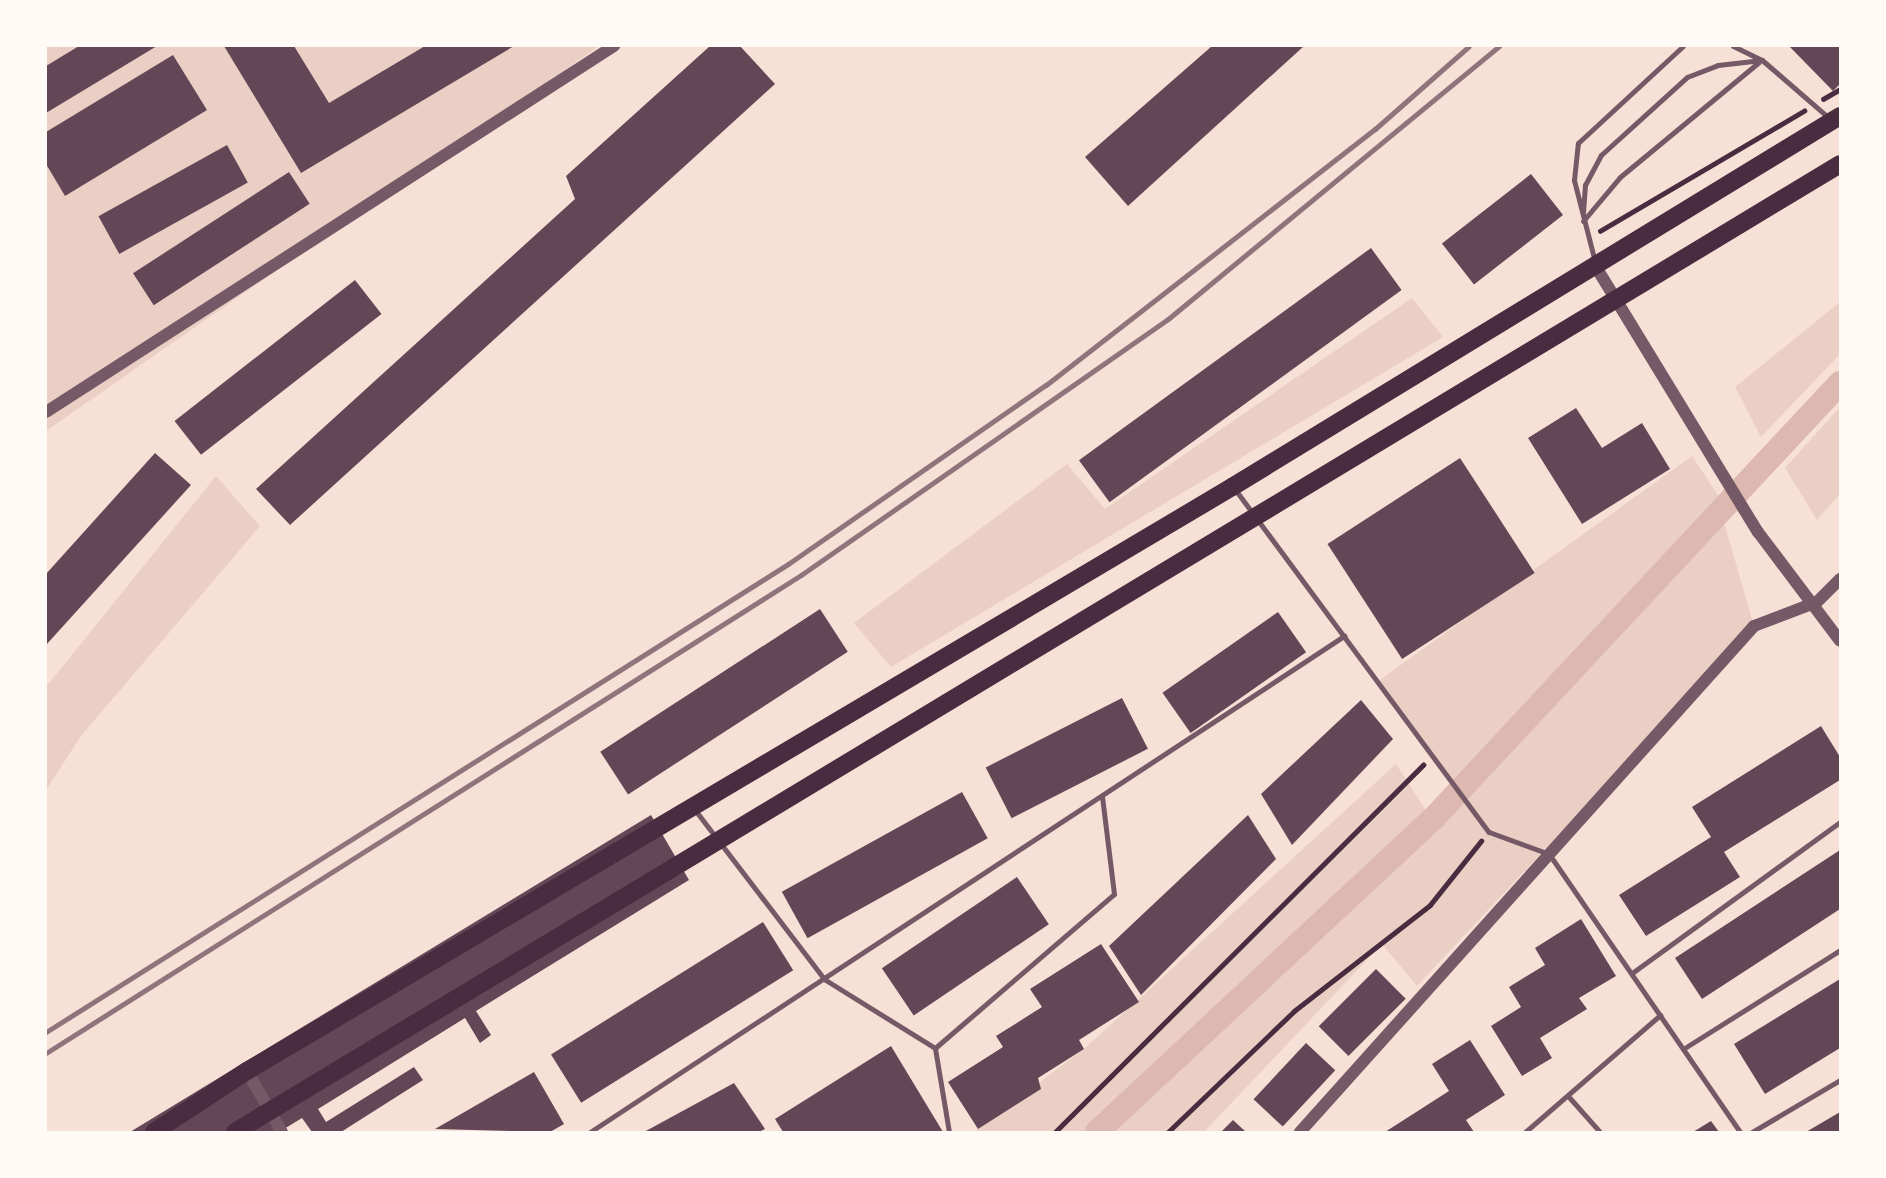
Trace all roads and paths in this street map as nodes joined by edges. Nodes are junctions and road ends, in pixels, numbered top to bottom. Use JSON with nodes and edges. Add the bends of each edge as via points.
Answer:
{"nodes":[{"id":1,"x":614,"y":46,"type":"edge"},
{"id":2,"x":1683,"y":46,"type":"edge"},
{"id":3,"x":1732,"y":46,"type":"edge"},
{"id":4,"x":1762,"y":60,"type":"junction"},
{"id":5,"x":1840,"y":89,"type":"edge"},
{"id":6,"x":1813,"y":105,"type":"junction"},
{"id":7,"x":1836,"y":118,"type":"edge"},
{"id":8,"x":1840,"y":164,"type":"edge"},
{"id":9,"x":1583,"y":221,"type":"junction"},
{"id":10,"x":1588,"y":239,"type":"junction"},
{"id":11,"x":1596,"y":267,"type":"junction"},
{"id":12,"x":1613,"y":301,"type":"junction"},
{"id":13,"x":46,"y":412,"type":"edge"},
{"id":14,"x":1232,"y":486,"type":"junction"},
{"id":15,"x":1260,"y":517,"type":"junction"},
{"id":16,"x":1840,"y":579,"type":"edge"},
{"id":17,"x":1817,"y":602,"type":"junction"},
{"id":18,"x":1344,"y":636,"type":"junction"},
{"id":19,"x":1840,"y":640,"type":"edge"},
{"id":20,"x":1430,"y":757,"type":"junction"},
{"id":21,"x":1102,"y":796,"type":"junction"},
{"id":22,"x":693,"y":806,"type":"junction"},
{"id":23,"x":1840,"y":822,"type":"edge"},
{"id":24,"x":1489,"y":832,"type":"junction"},
{"id":25,"x":716,"y":842,"type":"junction"},
{"id":26,"x":1549,"y":854,"type":"junction"},
{"id":27,"x":1840,"y":950,"type":"edge"},
{"id":28,"x":1632,"y":973,"type":"junction"},
{"id":29,"x":824,"y":979,"type":"junction"},
{"id":30,"x":1660,"y":1015,"type":"junction"},
{"id":31,"x":935,"y":1048,"type":"junction"},
{"id":32,"x":1683,"y":1049,"type":"junction"},
{"id":33,"x":247,"y":1070,"type":"junction"},
{"id":34,"x":1840,"y":1080,"type":"edge"},
{"id":35,"x":1568,"y":1096,"type":"junction"},
{"id":36,"x":270,"y":1111,"type":"junction"},
{"id":37,"x":154,"y":1132,"type":"edge"},
{"id":38,"x":235,"y":1132,"type":"edge"},
{"id":39,"x":282,"y":1132,"type":"edge"},
{"id":40,"x":590,"y":1132,"type":"edge"},
{"id":41,"x":950,"y":1132,"type":"edge"},
{"id":42,"x":1055,"y":1132,"type":"edge"},
{"id":43,"x":1168,"y":1132,"type":"edge"},
{"id":44,"x":1300,"y":1132,"type":"edge"},
{"id":45,"x":1525,"y":1132,"type":"edge"},
{"id":46,"x":1600,"y":1132,"type":"edge"},
{"id":47,"x":1740,"y":1132,"type":"edge"},
{"id":48,"x":1752,"y":1132,"type":"edge"}],
"edges":[{"from":1,"to":13,"type":"street"},
{"from":2,"to":9,"type":"lane","via":[[1578,143],[1574,180]]},
{"from":3,"to":4,"type":"lane"},
{"from":4,"to":6,"type":"lane"},
{"from":4,"to":9,"type":"lane","via":[[1620,177]]},
{"from":4,"to":9,"type":"lane","via":[[1718,65],[1677,86],[1601,155],[1585,185]]},
{"from":5,"to":6,"type":"path"},
{"from":6,"to":7,"type":"lane"},
{"from":6,"to":10,"type":"path"},
{"from":7,"to":11,"type":"main road"},
{"from":8,"to":12,"type":"main road"},
{"from":9,"to":10,"type":"lane"},
{"from":10,"to":11,"type":"lane"},
{"from":11,"to":12,"type":"street"},
{"from":11,"to":14,"type":"main road"},
{"from":12,"to":15,"type":"main road"},
{"from":12,"to":17,"type":"street","via":[[1744,510]]},
{"from":14,"to":15,"type":"lane"},
{"from":14,"to":22,"type":"main road"},
{"from":15,"to":18,"type":"lane"},
{"from":15,"to":25,"type":"main road"},
{"from":16,"to":17,"type":"street"},
{"from":17,"to":19,"type":"street"},
{"from":17,"to":26,"type":"street","via":[[1754,626]]},
{"from":18,"to":20,"type":"lane"},
{"from":18,"to":21,"type":"lane"},
{"from":20,"to":24,"type":"lane"},
{"from":20,"to":42,"type":"path"},
{"from":21,"to":29,"type":"lane"},
{"from":21,"to":31,"type":"lane","via":[[1114,894]]},
{"from":22,"to":25,"type":"lane"},
{"from":22,"to":33,"type":"main road"},
{"from":23,"to":28,"type":"lane"},
{"from":24,"to":26,"type":"lane"},
{"from":24,"to":43,"type":"path","via":[[1430,905],[1294,1011]]},
{"from":25,"to":29,"type":"lane"},
{"from":25,"to":36,"type":"main road"},
{"from":26,"to":28,"type":"lane"},
{"from":26,"to":44,"type":"street"},
{"from":27,"to":32,"type":"lane"},
{"from":28,"to":30,"type":"lane"},
{"from":29,"to":31,"type":"lane"},
{"from":29,"to":40,"type":"lane"},
{"from":30,"to":32,"type":"lane"},
{"from":30,"to":35,"type":"lane"},
{"from":31,"to":41,"type":"lane"},
{"from":32,"to":47,"type":"lane"},
{"from":33,"to":36,"type":"street"},
{"from":33,"to":37,"type":"main road"},
{"from":34,"to":48,"type":"lane"},
{"from":35,"to":45,"type":"lane"},
{"from":35,"to":46,"type":"lane"},
{"from":36,"to":38,"type":"main road"},
{"from":36,"to":39,"type":"street"}]}
